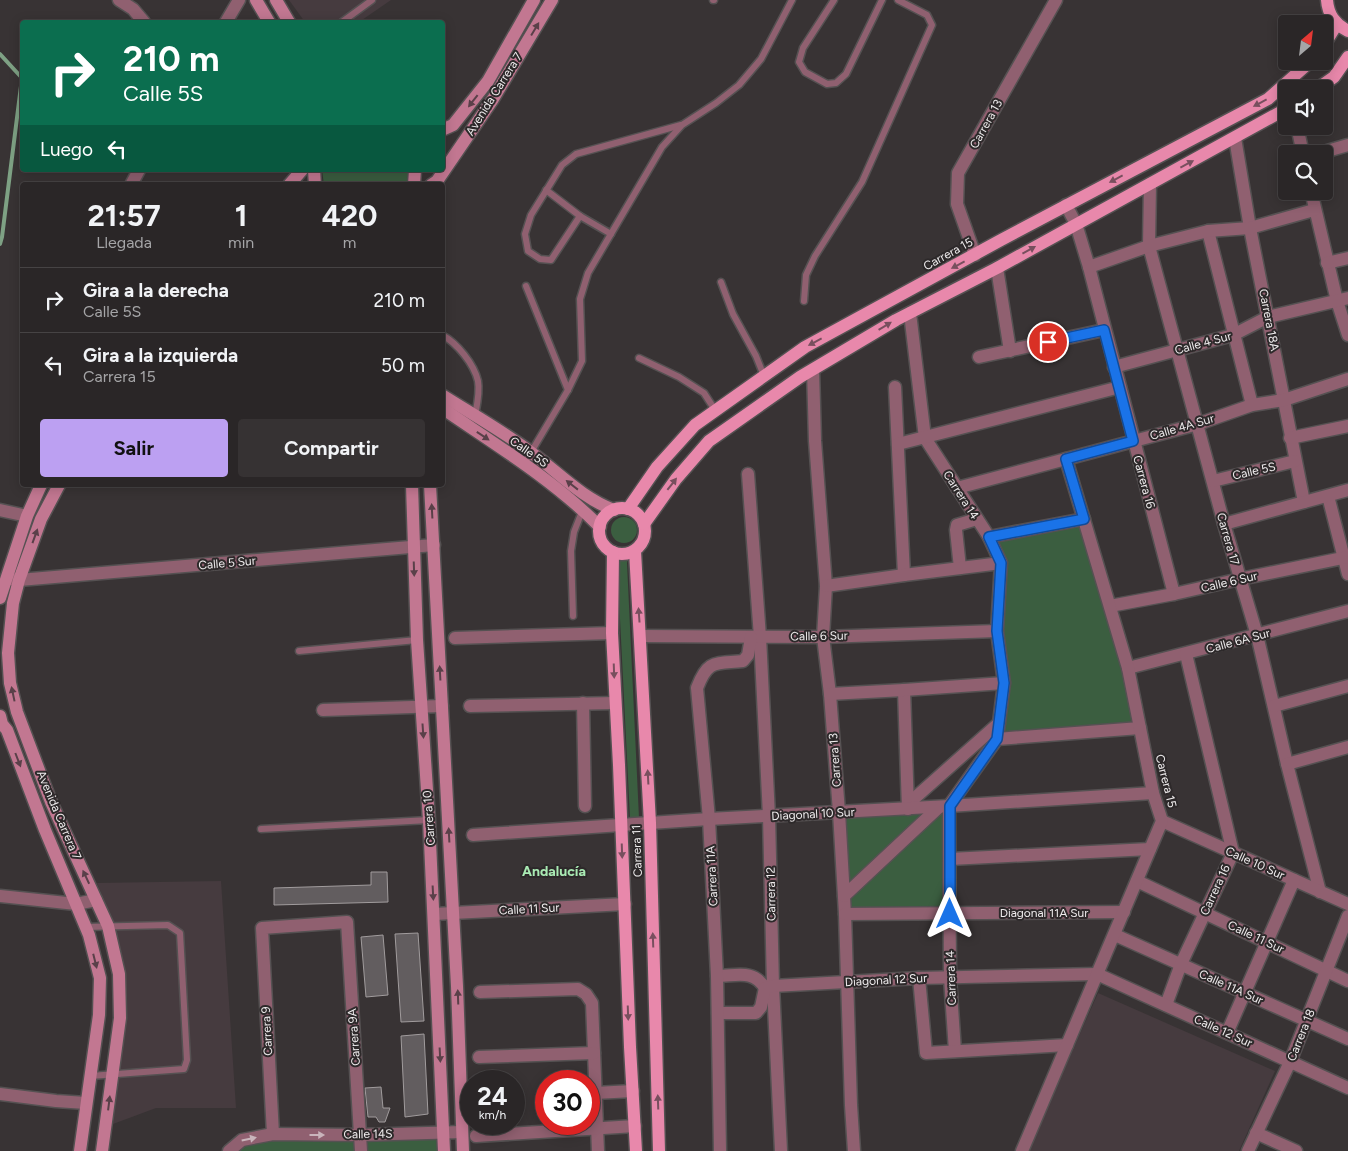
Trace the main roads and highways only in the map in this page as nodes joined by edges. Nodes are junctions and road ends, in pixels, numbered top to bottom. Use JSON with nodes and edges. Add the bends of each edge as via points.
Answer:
{"nodes":[{"id":1,"x":256,"y":0,"type":"edge"},
{"id":2,"x":276,"y":0,"type":"edge"},
{"id":3,"x":534,"y":0,"type":"edge"},
{"id":4,"x":552,"y":0,"type":"edge"},
{"id":5,"x":1327,"y":0,"type":"edge"},
{"id":6,"x":268,"y":20,"type":"edge"},
{"id":7,"x":288,"y":20,"type":"edge"},
{"id":8,"x":1337,"y":24,"type":"junction"},
{"id":9,"x":1333,"y":30,"type":"edge"},
{"id":10,"x":1348,"y":30,"type":"edge"},
{"id":11,"x":1348,"y":57,"type":"edge"},
{"id":12,"x":1301,"y":70,"type":"edge"},
{"id":13,"x":1330,"y":80,"type":"edge"},
{"id":14,"x":1278,"y":114,"type":"edge"},
{"id":15,"x":445,"y":129,"type":"edge"},
{"id":16,"x":445,"y":169,"type":"edge"},
{"id":17,"x":300,"y":172,"type":"edge"},
{"id":18,"x":443,"y":172,"type":"edge"},
{"id":19,"x":292,"y":182,"type":"edge"},
{"id":20,"x":436,"y":182,"type":"edge"},
{"id":21,"x":445,"y":397,"type":"edge"},
{"id":22,"x":445,"y":410,"type":"edge"},
{"id":23,"x":40,"y":487,"type":"edge"},
{"id":24,"x":58,"y":487,"type":"edge"},
{"id":25,"x":412,"y":487,"type":"edge"},
{"id":26,"x":430,"y":487,"type":"edge"},
{"id":27,"x":628,"y":509,"type":"junction"},
{"id":28,"x":614,"y":510,"type":"junction"},
{"id":29,"x":644,"y":524,"type":"junction"},
{"id":30,"x":600,"y":527,"type":"junction"},
{"id":31,"x":635,"y":551,"type":"junction"},
{"id":32,"x":613,"y":552,"type":"junction"},
{"id":33,"x":0,"y":598,"type":"edge"},
{"id":34,"x":1,"y":721,"type":"edge"},
{"id":35,"x":80,"y":1151,"type":"edge"},
{"id":36,"x":102,"y":1151,"type":"edge"},
{"id":37,"x":444,"y":1151,"type":"edge"},
{"id":38,"x":463,"y":1151,"type":"edge"},
{"id":39,"x":636,"y":1151,"type":"edge"},
{"id":40,"x":659,"y":1151,"type":"edge"}],
"edges":[{"from":1,"to":6,"type":"main road"},
{"from":2,"to":7,"type":"main road"},
{"from":3,"to":15,"type":"main road","name":"Avenida Carrera 7","one_way":true,"via":[[488,81],[453,125]]},
{"from":16,"to":4,"type":"main road","name":"Avenida Carrera 7","one_way":true,"via":[[493,99]]},
{"from":5,"to":8,"type":"main road","via":[[1327,8]]},
{"from":8,"to":9,"type":"main road"},
{"from":8,"to":10,"type":"main road"},
{"from":11,"to":13,"type":"main road"},
{"from":12,"to":27,"type":"main road","name":"Carrera 15","one_way":true,"via":[[1268,99],[805,347],[695,425],[657,467]]},
{"from":29,"to":14,"type":"main road","one_way":true,"via":[[676,479],[709,441],[813,370],[910,313]]},
{"from":17,"to":19,"type":"main road"},
{"from":20,"to":18,"type":"main road","name":"Avenida Carrera 7","one_way":true},
{"from":28,"to":21,"type":"main road","name":"Calle 5S","one_way":true,"via":[[583,494],[531,453]]},
{"from":22,"to":30,"type":"main road","name":"Calle 5S","one_way":true,"via":[[524,464],[583,509]]},
{"from":23,"to":33,"type":"main road"},
{"from":36,"to":24,"type":"main road","name":"Avenida Carrera 7","one_way":true,"via":[[120,1018],[119,974],[108,926],[51,802],[20,719],[10,682],[8,653],[13,603],[19,580],[41,520]]},
{"from":25,"to":37,"type":"main road","name":"Carrera 10","one_way":true},
{"from":38,"to":26,"type":"main road","name":"Carrera 10","one_way":true},
{"from":27,"to":28,"type":"main road"},
{"from":27,"to":29,"type":"main road"},
{"from":28,"to":30,"type":"main road","via":[[603,518]]},
{"from":29,"to":31,"type":"main road","via":[[644,539]]},
{"from":30,"to":32,"type":"main road","via":[[602,542]]},
{"from":31,"to":32,"type":"main road"},
{"from":40,"to":31,"type":"main road","name":"Carrera 11","one_way":true,"via":[[650,823]]},
{"from":32,"to":39,"type":"main road","name":"Carrera 11","one_way":true,"via":[[612,633]]},
{"from":34,"to":35,"type":"main road","name":"Avenida Carrera 7","one_way":true,"via":[[86,927],[100,978],[99,1015]]}]}
